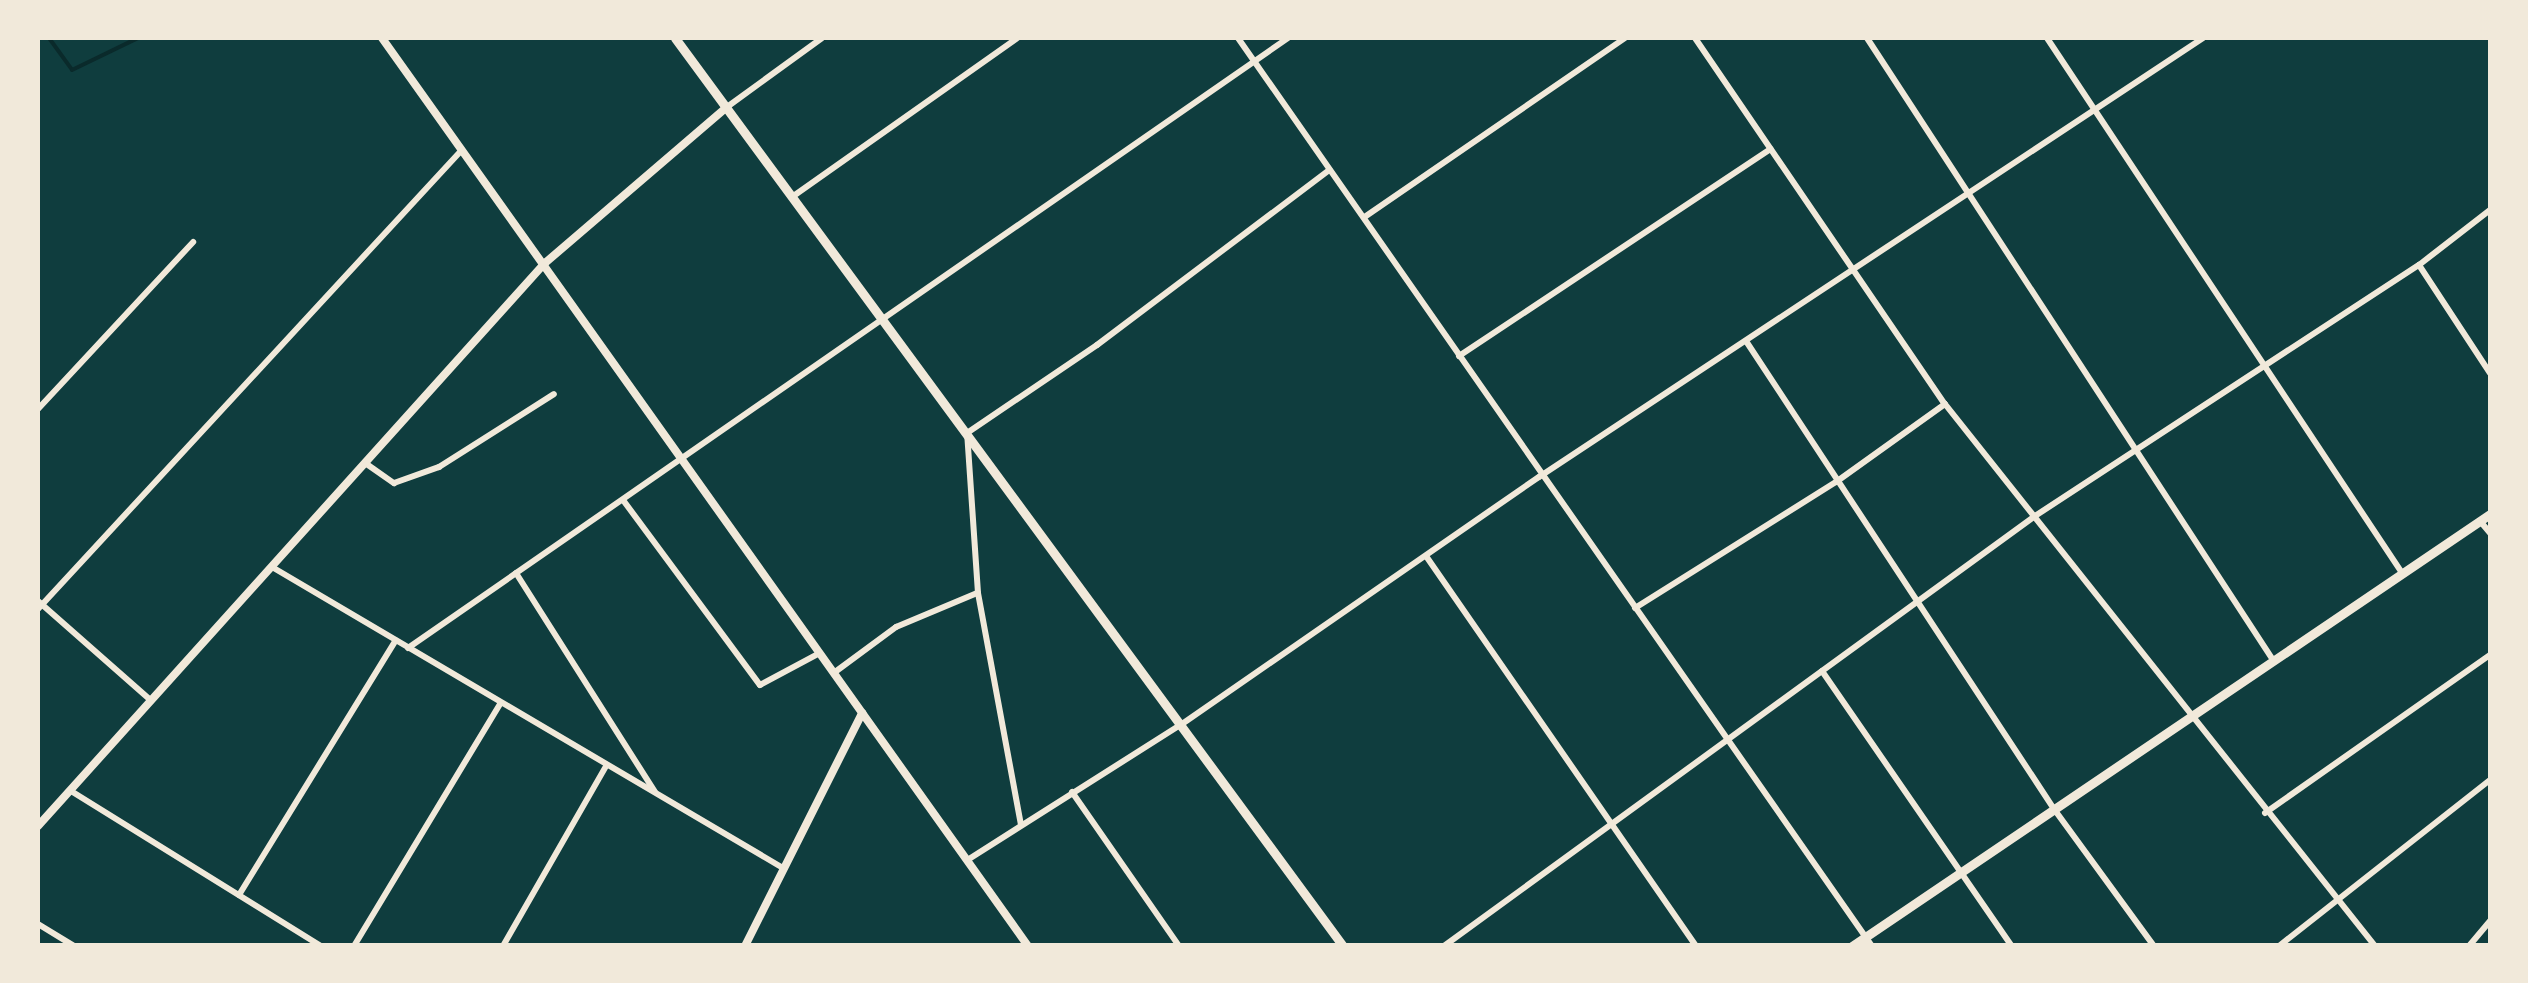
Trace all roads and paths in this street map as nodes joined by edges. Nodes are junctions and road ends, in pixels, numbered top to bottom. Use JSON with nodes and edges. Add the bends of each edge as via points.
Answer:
{"nodes":[{"id":1,"x":382,"y":38,"type":"edge"},
{"id":2,"x":675,"y":38,"type":"edge"},
{"id":3,"x":822,"y":38,"type":"edge"},
{"id":4,"x":1018,"y":38,"type":"edge"},
{"id":5,"x":1238,"y":38,"type":"edge"},
{"id":6,"x":1288,"y":38,"type":"edge"},
{"id":7,"x":1625,"y":38,"type":"edge"},
{"id":8,"x":1696,"y":38,"type":"edge"},
{"id":9,"x":1867,"y":38,"type":"edge"},
{"id":10,"x":2047,"y":38,"type":"edge"},
{"id":11,"x":2202,"y":38,"type":"edge"},
{"id":12,"x":1256,"y":59,"type":"junction"},
{"id":13,"x":727,"y":107,"type":"junction"},
{"id":14,"x":2096,"y":109,"type":"junction"},
{"id":15,"x":1770,"y":149,"type":"junction"},
{"id":16,"x":461,"y":152,"type":"junction"},
{"id":17,"x":1329,"y":170,"type":"junction"},
{"id":18,"x":1967,"y":195,"type":"junction"},
{"id":19,"x":792,"y":198,"type":"junction"},
{"id":20,"x":2490,"y":210,"type":"edge"},
{"id":21,"x":1366,"y":216,"type":"junction"},
{"id":22,"x":193,"y":242,"type":"dead end"},
{"id":23,"x":545,"y":262,"type":"junction"},
{"id":24,"x":2419,"y":265,"type":"junction"},
{"id":25,"x":1852,"y":272,"type":"junction"},
{"id":26,"x":883,"y":319,"type":"junction"},
{"id":27,"x":1746,"y":341,"type":"junction"},
{"id":28,"x":1460,"y":356,"type":"junction"},
{"id":29,"x":2262,"y":365,"type":"junction"},
{"id":30,"x":2490,"y":373,"type":"edge"},
{"id":31,"x":554,"y":394,"type":"dead end"},
{"id":32,"x":1945,"y":404,"type":"junction"},
{"id":33,"x":38,"y":409,"type":"edge"},
{"id":34,"x":967,"y":432,"type":"junction"},
{"id":35,"x":2137,"y":450,"type":"junction"},
{"id":36,"x":680,"y":456,"type":"junction"},
{"id":37,"x":368,"y":464,"type":"junction"},
{"id":38,"x":1539,"y":477,"type":"junction"},
{"id":39,"x":1836,"y":482,"type":"junction"},
{"id":40,"x":623,"y":500,"type":"junction"},
{"id":41,"x":2490,"y":514,"type":"edge"},
{"id":42,"x":2035,"y":516,"type":"junction"},
{"id":43,"x":2480,"y":520,"type":"junction"},
{"id":44,"x":2490,"y":533,"type":"edge"},
{"id":45,"x":1426,"y":556,"type":"junction"},
{"id":46,"x":272,"y":567,"type":"junction"},
{"id":47,"x":516,"y":573,"type":"junction"},
{"id":48,"x":2402,"y":573,"type":"junction"},
{"id":49,"x":978,"y":593,"type":"junction"},
{"id":50,"x":1917,"y":601,"type":"junction"},
{"id":51,"x":39,"y":605,"type":"edge"},
{"id":52,"x":1634,"y":608,"type":"junction"},
{"id":53,"x":396,"y":640,"type":"junction"},
{"id":54,"x":408,"y":648,"type":"junction"},
{"id":55,"x":821,"y":652,"type":"junction"},
{"id":56,"x":2490,"y":655,"type":"edge"},
{"id":57,"x":2273,"y":660,"type":"junction"},
{"id":58,"x":1822,"y":671,"type":"junction"},
{"id":59,"x":835,"y":672,"type":"junction"},
{"id":60,"x":150,"y":699,"type":"junction"},
{"id":61,"x":500,"y":704,"type":"junction"},
{"id":62,"x":862,"y":713,"type":"junction"},
{"id":63,"x":2188,"y":717,"type":"junction"},
{"id":64,"x":1182,"y":724,"type":"junction"},
{"id":65,"x":1728,"y":740,"type":"junction"},
{"id":66,"x":606,"y":766,"type":"junction"},
{"id":67,"x":2490,"y":780,"type":"edge"},
{"id":68,"x":71,"y":791,"type":"junction"},
{"id":69,"x":1072,"y":792,"type":"junction"},
{"id":70,"x":657,"y":796,"type":"junction"},
{"id":71,"x":2054,"y":809,"type":"junction"},
{"id":72,"x":2265,"y":813,"type":"junction"},
{"id":73,"x":1614,"y":823,"type":"junction"},
{"id":74,"x":38,"y":826,"type":"edge"},
{"id":75,"x":1021,"y":826,"type":"junction"},
{"id":76,"x":969,"y":859,"type":"junction"},
{"id":77,"x":783,"y":868,"type":"junction"},
{"id":78,"x":1958,"y":872,"type":"junction"},
{"id":79,"x":238,"y":895,"type":"junction"},
{"id":80,"x":2337,"y":904,"type":"junction"},
{"id":81,"x":2490,"y":921,"type":"edge"},
{"id":82,"x":38,"y":924,"type":"edge"},
{"id":83,"x":1869,"y":941,"type":"edge"},
{"id":84,"x":74,"y":946,"type":"edge"},
{"id":85,"x":321,"y":946,"type":"edge"},
{"id":86,"x":354,"y":946,"type":"edge"},
{"id":87,"x":503,"y":946,"type":"edge"},
{"id":88,"x":745,"y":946,"type":"edge"},
{"id":89,"x":1028,"y":946,"type":"edge"},
{"id":90,"x":1179,"y":946,"type":"edge"},
{"id":91,"x":1343,"y":946,"type":"edge"},
{"id":92,"x":1444,"y":946,"type":"edge"},
{"id":93,"x":1696,"y":946,"type":"edge"},
{"id":94,"x":1852,"y":946,"type":"edge"},
{"id":95,"x":2012,"y":946,"type":"edge"},
{"id":96,"x":2154,"y":946,"type":"edge"},
{"id":97,"x":2279,"y":946,"type":"edge"},
{"id":98,"x":2374,"y":946,"type":"edge"},
{"id":99,"x":2469,"y":946,"type":"edge"}],
"edges":[{"from":1,"to":16,"type":"street"},
{"from":2,"to":13,"type":"main road"},
{"from":3,"to":13,"type":"street"},
{"from":4,"to":19,"type":"street"},
{"from":5,"to":12,"type":"street"},
{"from":6,"to":12,"type":"street"},
{"from":7,"to":21,"type":"street"},
{"from":8,"to":15,"type":"street"},
{"from":9,"to":18,"type":"street"},
{"from":10,"to":14,"type":"street"},
{"from":11,"to":14,"type":"street"},
{"from":12,"to":17,"type":"street"},
{"from":12,"to":26,"type":"street"},
{"from":13,"to":19,"type":"main road"},
{"from":13,"to":23,"type":"street"},
{"from":14,"to":18,"type":"street"},
{"from":14,"to":29,"type":"street"},
{"from":15,"to":25,"type":"street"},
{"from":15,"to":28,"type":"street"},
{"from":16,"to":23,"type":"street"},
{"from":16,"to":51,"type":"street"},
{"from":17,"to":21,"type":"street"},
{"from":17,"to":34,"type":"street","via":[[1097,345]]},
{"from":18,"to":25,"type":"street"},
{"from":18,"to":35,"type":"street"},
{"from":19,"to":26,"type":"main road"},
{"from":20,"to":24,"type":"street"},
{"from":21,"to":28,"type":"street"},
{"from":22,"to":33,"type":"street"},
{"from":23,"to":36,"type":"street"},
{"from":23,"to":37,"type":"street"},
{"from":24,"to":29,"type":"street"},
{"from":24,"to":30,"type":"street"},
{"from":25,"to":27,"type":"street"},
{"from":25,"to":32,"type":"street"},
{"from":26,"to":34,"type":"main road"},
{"from":26,"to":36,"type":"street"},
{"from":27,"to":38,"type":"street"},
{"from":27,"to":39,"type":"street"},
{"from":28,"to":38,"type":"street"},
{"from":29,"to":35,"type":"street"},
{"from":29,"to":48,"type":"street"},
{"from":31,"to":37,"type":"street","via":[[440,467],[394,483]]},
{"from":32,"to":39,"type":"street"},
{"from":32,"to":42,"type":"street"},
{"from":34,"to":49,"type":"street"},
{"from":34,"to":64,"type":"main road"},
{"from":35,"to":42,"type":"street"},
{"from":35,"to":57,"type":"street"},
{"from":36,"to":40,"type":"street"},
{"from":36,"to":55,"type":"street"},
{"from":37,"to":46,"type":"street"},
{"from":38,"to":45,"type":"street"},
{"from":38,"to":52,"type":"street"},
{"from":39,"to":50,"type":"street"},
{"from":39,"to":52,"type":"street"},
{"from":40,"to":47,"type":"street"},
{"from":40,"to":55,"type":"street","via":[[760,685]]},
{"from":41,"to":43,"type":"main road"},
{"from":42,"to":50,"type":"street"},
{"from":42,"to":63,"type":"street"},
{"from":43,"to":44,"type":"street"},
{"from":43,"to":48,"type":"main road"},
{"from":45,"to":64,"type":"street"},
{"from":45,"to":73,"type":"street"},
{"from":46,"to":53,"type":"street"},
{"from":46,"to":60,"type":"street"},
{"from":47,"to":54,"type":"street"},
{"from":47,"to":70,"type":"street"},
{"from":48,"to":57,"type":"main road"},
{"from":49,"to":59,"type":"street","via":[[896,627]]},
{"from":49,"to":75,"type":"street"},
{"from":50,"to":58,"type":"street"},
{"from":50,"to":71,"type":"street"},
{"from":51,"to":60,"type":"street"},
{"from":52,"to":65,"type":"street"},
{"from":53,"to":54,"type":"street"},
{"from":53,"to":79,"type":"street"},
{"from":54,"to":61,"type":"street"},
{"from":55,"to":59,"type":"street"},
{"from":56,"to":72,"type":"street"},
{"from":57,"to":63,"type":"main road"},
{"from":58,"to":65,"type":"street"},
{"from":58,"to":78,"type":"street"},
{"from":59,"to":62,"type":"street"},
{"from":60,"to":68,"type":"street"},
{"from":61,"to":66,"type":"street"},
{"from":61,"to":86,"type":"street"},
{"from":62,"to":76,"type":"street"},
{"from":62,"to":77,"type":"street"},
{"from":63,"to":71,"type":"main road"},
{"from":63,"to":72,"type":"street"},
{"from":64,"to":69,"type":"street"},
{"from":64,"to":91,"type":"main road"},
{"from":65,"to":73,"type":"street"},
{"from":65,"to":83,"type":"street"},
{"from":66,"to":70,"type":"street"},
{"from":66,"to":87,"type":"street"},
{"from":67,"to":80,"type":"street"},
{"from":68,"to":74,"type":"street"},
{"from":68,"to":79,"type":"street"},
{"from":69,"to":75,"type":"street"},
{"from":69,"to":90,"type":"street"},
{"from":70,"to":77,"type":"street"},
{"from":71,"to":78,"type":"main road"},
{"from":71,"to":96,"type":"street"},
{"from":72,"to":80,"type":"street"},
{"from":73,"to":92,"type":"street"},
{"from":73,"to":93,"type":"street"},
{"from":75,"to":76,"type":"street"},
{"from":76,"to":89,"type":"street"},
{"from":77,"to":88,"type":"street"},
{"from":78,"to":83,"type":"main road"},
{"from":78,"to":95,"type":"street"},
{"from":79,"to":85,"type":"street"},
{"from":80,"to":97,"type":"street"},
{"from":80,"to":98,"type":"street"},
{"from":81,"to":99,"type":"street"},
{"from":82,"to":84,"type":"street"},
{"from":83,"to":94,"type":"main road"}]}
